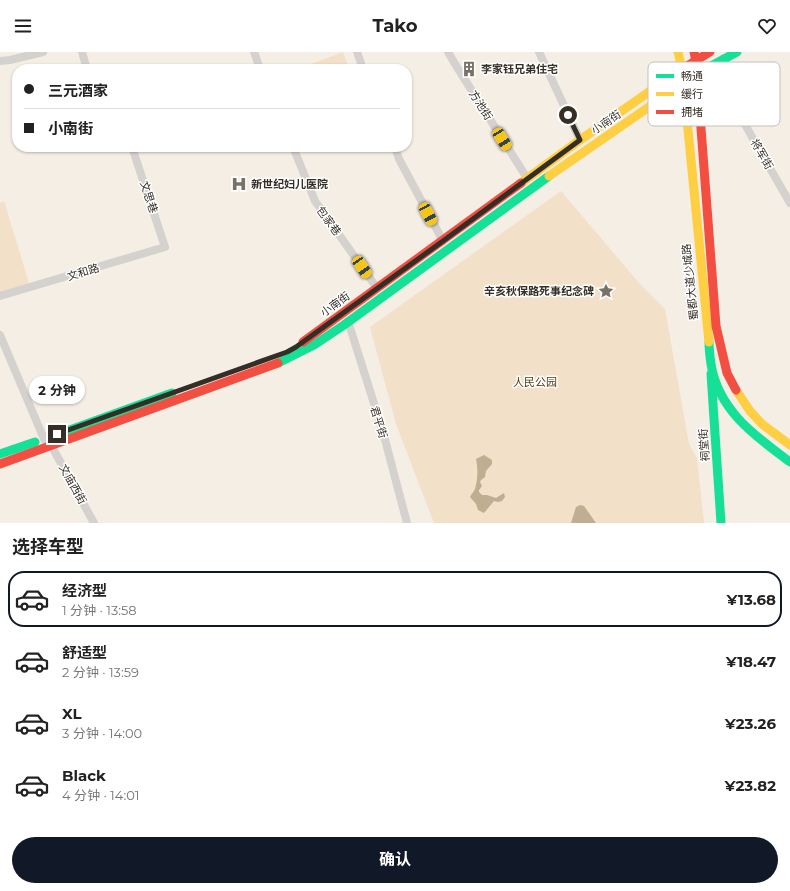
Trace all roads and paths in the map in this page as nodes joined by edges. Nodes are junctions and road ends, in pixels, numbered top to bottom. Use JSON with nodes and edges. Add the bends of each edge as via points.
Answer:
{"nodes":[{"id":1,"x":43,"y":52,"type":"edge"},
{"id":2,"x":82,"y":52,"type":"edge"},
{"id":3,"x":254,"y":52,"type":"edge"},
{"id":4,"x":357,"y":52,"type":"edge"},
{"id":5,"x":448,"y":52,"type":"edge"},
{"id":6,"x":539,"y":52,"type":"edge"},
{"id":7,"x":678,"y":52,"type":"edge"},
{"id":8,"x":710,"y":52,"type":"edge"},
{"id":9,"x":737,"y":52,"type":"edge"},
{"id":10,"x":695,"y":56,"type":"edge"},
{"id":11,"x":724,"y":58,"type":"junction"},
{"id":12,"x":0,"y":61,"type":"edge"},
{"id":13,"x":680,"y":62,"type":"edge"},
{"id":14,"x":718,"y":62,"type":"edge"},
{"id":15,"x":724,"y":62,"type":"edge"},
{"id":16,"x":86,"y":64,"type":"edge"},
{"id":17,"x":258,"y":64,"type":"edge"},
{"id":18,"x":361,"y":64,"type":"edge"},
{"id":19,"x":648,"y":93,"type":"edge"},
{"id":20,"x":648,"y":108,"type":"edge"},
{"id":21,"x":687,"y":126,"type":"edge"},
{"id":22,"x":701,"y":126,"type":"edge"},
{"id":23,"x":746,"y":126,"type":"edge"},
{"id":24,"x":580,"y":140,"type":"junction"},
{"id":25,"x":134,"y":152,"type":"edge"},
{"id":26,"x":295,"y":152,"type":"edge"},
{"id":27,"x":397,"y":152,"type":"edge"},
{"id":28,"x":526,"y":178,"type":"junction"},
{"id":29,"x":790,"y":203,"type":"edge"},
{"id":30,"x":443,"y":241,"type":"junction"},
{"id":31,"x":165,"y":246,"type":"joint"},
{"id":32,"x":377,"y":288,"type":"junction"},
{"id":33,"x":0,"y":296,"type":"edge"},
{"id":34,"x":348,"y":321,"type":"junction"},
{"id":35,"x":0,"y":335,"type":"edge"},
{"id":36,"x":711,"y":365,"type":"junction"},
{"id":37,"x":48,"y":442,"type":"junction"},
{"id":38,"x":790,"y":445,"type":"edge"},
{"id":39,"x":0,"y":454,"type":"edge"},
{"id":40,"x":790,"y":462,"type":"edge"},
{"id":41,"x":0,"y":464,"type":"edge"},
{"id":42,"x":94,"y":523,"type":"edge"},
{"id":43,"x":407,"y":523,"type":"edge"},
{"id":44,"x":721,"y":523,"type":"edge"}],
"edges":[{"from":1,"to":12,"type":"street"},
{"from":2,"to":16,"type":"street"},
{"from":3,"to":17,"type":"street"},
{"from":4,"to":18,"type":"street"},
{"from":5,"to":28,"type":"street","name":"方池街"},
{"from":6,"to":24,"type":"street"},
{"from":7,"to":13,"type":"main road","name":"蜀都大道少城路"},
{"from":8,"to":10,"type":"main road","name":"小南街"},
{"from":9,"to":11,"type":"main road","name":"小南街"},
{"from":11,"to":14,"type":"main road","name":"小南街"},
{"from":11,"to":15,"type":"street","name":"将军街"},
{"from":19,"to":24,"type":"main road","name":"小南街"},
{"from":20,"to":34,"type":"main road","name":"小南街","via":[[531,188]]},
{"from":21,"to":36,"type":"main road","name":"蜀都大道少城路"},
{"from":22,"to":38,"type":"main road","name":"蜀都大道少城路","via":[[716,326],[727,373],[750,411],[762,424]]},
{"from":23,"to":29,"type":"street","name":"将军街"},
{"from":24,"to":28,"type":"main road","name":"小南街"},
{"from":25,"to":31,"type":"street","name":"文思巷"},
{"from":26,"to":32,"type":"street","name":"包家巷","via":[[315,201]]},
{"from":27,"to":30,"type":"street"},
{"from":28,"to":30,"type":"main road","name":"小南街"},
{"from":30,"to":32,"type":"main road","name":"小南街"},
{"from":31,"to":33,"type":"street","name":"文和路"},
{"from":32,"to":37,"type":"main road","name":"小南街","via":[[287,352],[110,414]]},
{"from":34,"to":37,"type":"main road","name":"小南街","via":[[282,362]]},
{"from":34,"to":43,"type":"street","name":"君平街","via":[[383,432]]},
{"from":35,"to":37,"type":"street","name":"文庙西街"},
{"from":36,"to":40,"type":"main road","name":"蜀都大道少城路","via":[[715,384],[735,417]]},
{"from":36,"to":44,"type":"main road","name":"祠堂街"},
{"from":37,"to":39,"type":"main road","name":"小南街"},
{"from":37,"to":41,"type":"main road","name":"小南街"},
{"from":37,"to":42,"type":"street","name":"文庙西街"}]}
